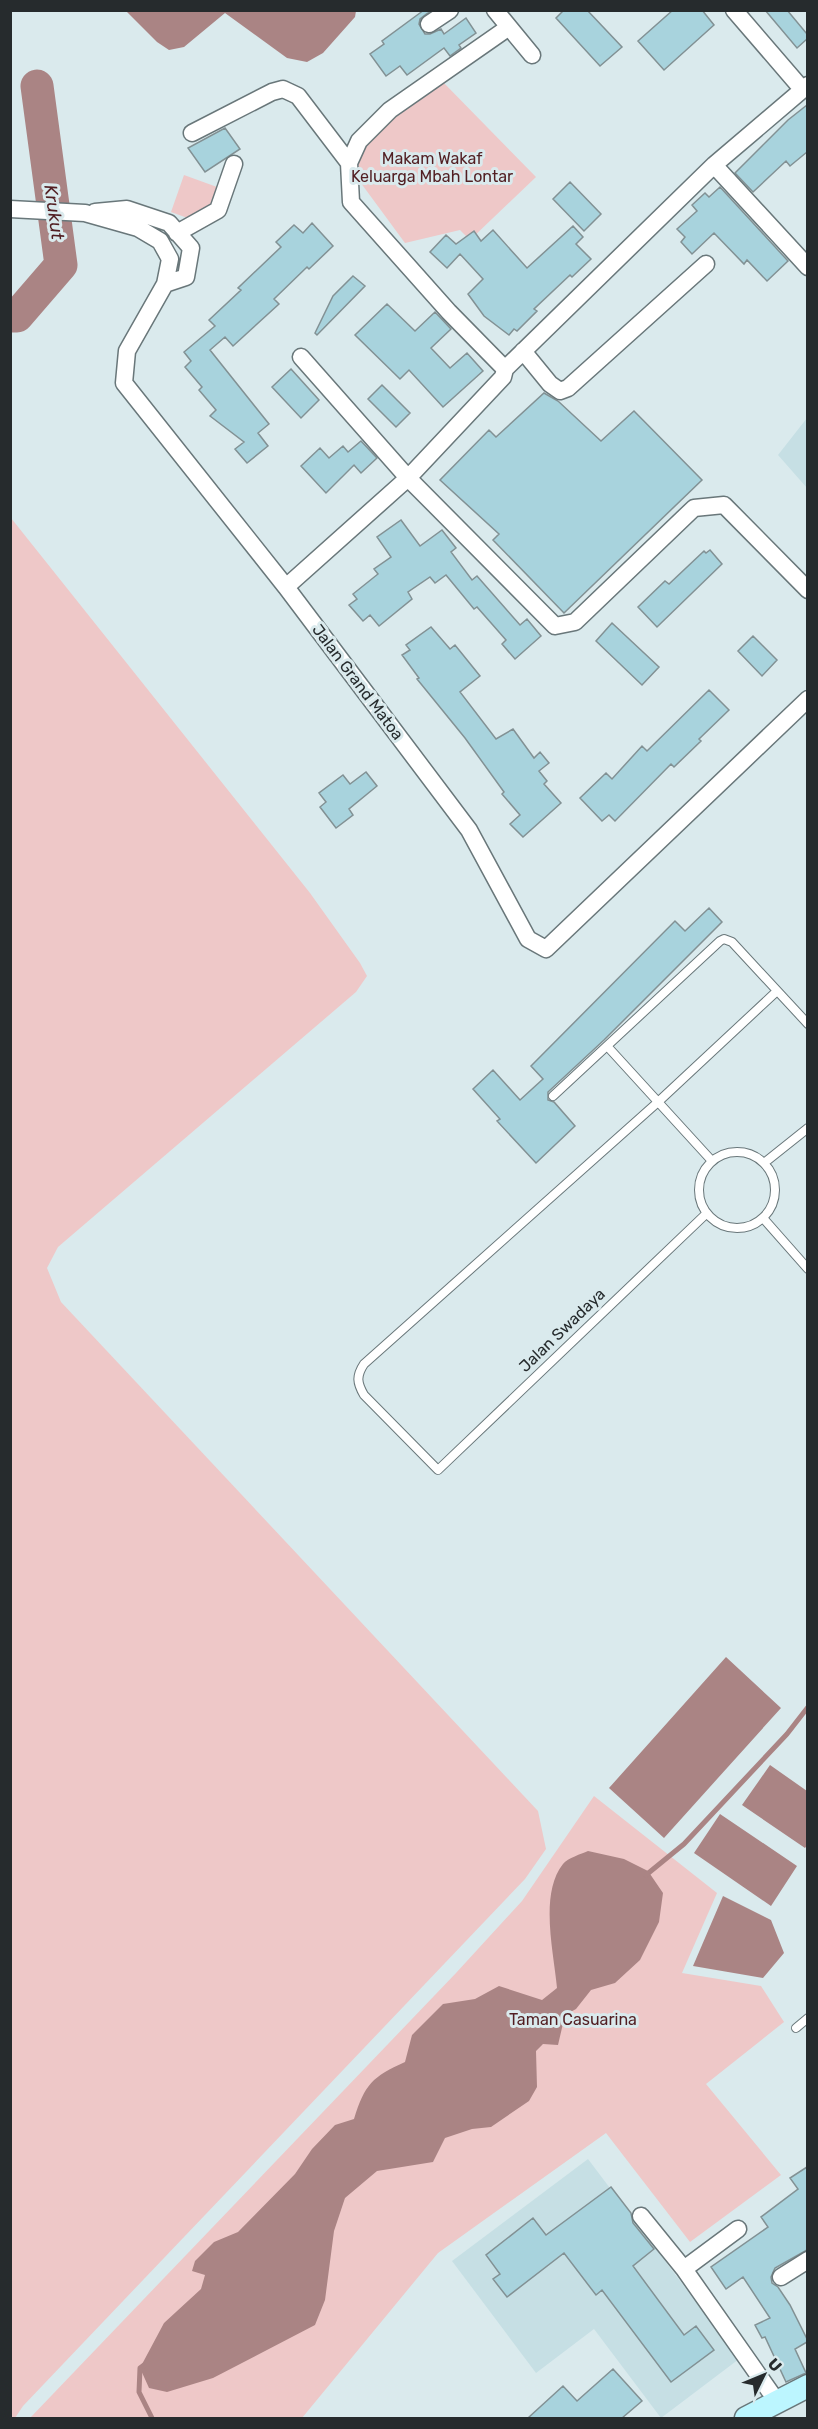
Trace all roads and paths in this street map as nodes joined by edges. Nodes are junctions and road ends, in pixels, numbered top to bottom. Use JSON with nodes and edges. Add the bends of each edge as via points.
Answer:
{"nodes":[{"id":1,"x":450,"y":10,"type":"edge"},
{"id":2,"x":495,"y":10,"type":"edge"},
{"id":3,"x":734,"y":10,"type":"edge"},
{"id":4,"x":429,"y":24,"type":"dead end"},
{"id":5,"x":509,"y":27,"type":"junction"},
{"id":6,"x":532,"y":55,"type":"dead end"},
{"id":7,"x":805,"y":87,"type":"edge"},
{"id":8,"x":192,"y":133,"type":"dead end"},
{"id":9,"x":349,"y":163,"type":"junction"},
{"id":10,"x":234,"y":164,"type":"dead end"},
{"id":11,"x":714,"y":165,"type":"junction"},
{"id":12,"x":10,"y":208,"type":"edge"},
{"id":13,"x":85,"y":213,"type":"junction"},
{"id":14,"x":177,"y":233,"type":"junction"},
{"id":15,"x":706,"y":264,"type":"dead end"},
{"id":16,"x":807,"y":267,"type":"edge"},
{"id":17,"x":165,"y":284,"type":"junction"},
{"id":18,"x":523,"y":351,"type":"junction"},
{"id":19,"x":302,"y":357,"type":"dead end"},
{"id":20,"x":505,"y":369,"type":"junction"},
{"id":21,"x":408,"y":478,"type":"junction"},
{"id":22,"x":286,"y":587,"type":"junction"},
{"id":23,"x":807,"y":590,"type":"edge"},
{"id":24,"x":807,"y":699,"type":"edge"},
{"id":25,"x":777,"y":991,"type":"junction"},
{"id":26,"x":807,"y":1024,"type":"edge"},
{"id":27,"x":607,"y":1046,"type":"junction"},
{"id":28,"x":553,"y":1096,"type":"dead end"},
{"id":29,"x":658,"y":1102,"type":"junction"},
{"id":30,"x":807,"y":1128,"type":"edge"},
{"id":31,"x":712,"y":1161,"type":"junction"},
{"id":32,"x":764,"y":1164,"type":"junction"},
{"id":33,"x":707,"y":1213,"type":"junction"},
{"id":34,"x":763,"y":1218,"type":"junction"},
{"id":35,"x":807,"y":1269,"type":"edge"},
{"id":36,"x":807,"y":2018,"type":"edge"},
{"id":37,"x":796,"y":2028,"type":"dead end"},
{"id":38,"x":641,"y":2216,"type":"dead end"},
{"id":39,"x":738,"y":2229,"type":"dead end"},
{"id":40,"x":807,"y":2260,"type":"edge"},
{"id":41,"x":684,"y":2269,"type":"junction"},
{"id":42,"x":782,"y":2277,"type":"dead end"},
{"id":43,"x":807,"y":2386,"type":"edge"},
{"id":44,"x":777,"y":2403,"type":"junction"},
{"id":45,"x":746,"y":2418,"type":"edge"}],
"edges":[{"from":1,"to":4,"type":"street"},
{"from":2,"to":5,"type":"street"},
{"from":3,"to":7,"type":"street"},
{"from":5,"to":6,"type":"street"},
{"from":5,"to":9,"type":"street","via":[[390,111],[359,141]]},
{"from":7,"to":11,"type":"street"},
{"from":8,"to":9,"type":"street","via":[[283,89],[298,96]]},
{"from":9,"to":20,"type":"street","via":[[351,202]]},
{"from":10,"to":14,"type":"street","via":[[218,210]]},
{"from":11,"to":16,"type":"street"},
{"from":11,"to":18,"type":"street"},
{"from":12,"to":13,"type":"street","name":"Jalan Grand Matoa"},
{"from":13,"to":14,"type":"street","via":[[127,208],[169,223]]},
{"from":13,"to":17,"type":"street","name":"Jalan Grand Matoa","via":[[138,228],[160,241],[170,259]]},
{"from":14,"to":17,"type":"street","via":[[191,248],[186,277]]},
{"from":15,"to":18,"type":"street","via":[[568,388],[560,391],[550,384]]},
{"from":17,"to":22,"type":"street","name":"Jalan Grand Matoa","via":[[127,351],[124,383]]},
{"from":18,"to":20,"type":"street"},
{"from":19,"to":21,"type":"street"},
{"from":20,"to":21,"type":"street","via":[[503,377]]},
{"from":21,"to":22,"type":"street"},
{"from":21,"to":23,"type":"street","via":[[555,626],[575,622],[694,508],[724,505]]},
{"from":22,"to":24,"type":"street","name":"Jalan Grand Matoa","via":[[469,830],[528,939],[546,949]]},
{"from":25,"to":26,"type":"lane"},
{"from":25,"to":27,"type":"lane","via":[[732,942],[724,939]]},
{"from":25,"to":29,"type":"lane"},
{"from":27,"to":28,"type":"lane"},
{"from":27,"to":29,"type":"lane"},
{"from":29,"to":31,"type":"lane"},
{"from":29,"to":33,"type":"lane","name":"Jalan Swadaya","via":[[364,1364],[358,1384],[364,1395],[438,1470]]},
{"from":30,"to":32,"type":"lane"},
{"from":31,"to":32,"type":"lane","via":[[739,1152],[753,1155]]},
{"from":31,"to":33,"type":"lane","via":[[699,1186],[700,1200]]},
{"from":32,"to":34,"type":"lane","via":[[775,1191]]},
{"from":33,"to":34,"type":"lane","via":[[734,1228]]},
{"from":34,"to":35,"type":"lane"},
{"from":36,"to":37,"type":"lane"},
{"from":38,"to":41,"type":"street"},
{"from":39,"to":41,"type":"street"},
{"from":40,"to":42,"type":"street"},
{"from":41,"to":44,"type":"street"},
{"from":43,"to":44,"type":"main road"},
{"from":44,"to":45,"type":"main road"}]}
